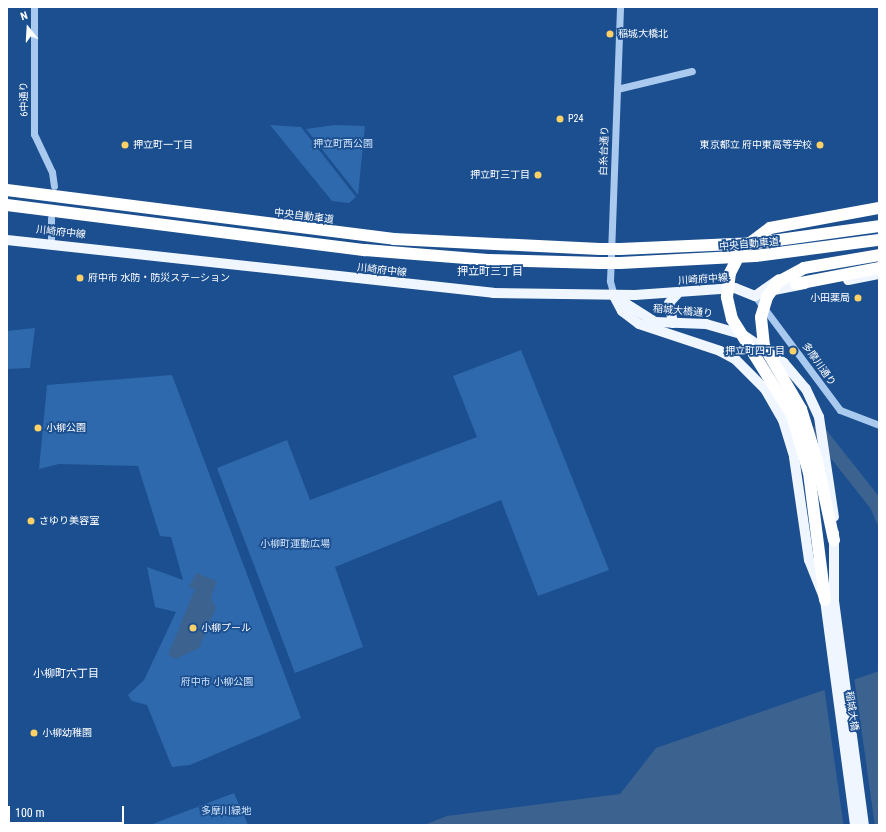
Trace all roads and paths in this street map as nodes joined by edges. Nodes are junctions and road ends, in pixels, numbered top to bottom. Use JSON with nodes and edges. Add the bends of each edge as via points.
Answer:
{"nodes":[{"id":1,"x":34,"y":7,"type":"edge"},
{"id":2,"x":620,"y":7,"type":"edge"},
{"id":3,"x":692,"y":71,"type":"dead end"},
{"id":4,"x":617,"y":89,"type":"junction"},
{"id":5,"x":54,"y":186,"type":"dead end"},
{"id":6,"x":7,"y":190,"type":"edge"},
{"id":7,"x":7,"y":205,"type":"edge"},
{"id":8,"x":879,"y":208,"type":"edge"},
{"id":9,"x":51,"y":218,"type":"dead end"},
{"id":10,"x":879,"y":226,"type":"edge"},
{"id":11,"x":7,"y":240,"type":"edge"},
{"id":12,"x":879,"y":240,"type":"edge"},
{"id":13,"x":51,"y":242,"type":"junction"},
{"id":14,"x":879,"y":255,"type":"edge"},
{"id":15,"x":879,"y":260,"type":"edge"},
{"id":16,"x":879,"y":268,"type":"edge"},
{"id":17,"x":879,"y":274,"type":"edge"},
{"id":18,"x":796,"y":284,"type":"junction"},
{"id":19,"x":678,"y":293,"type":"junction"},
{"id":20,"x":614,"y":296,"type":"junction"},
{"id":21,"x":755,"y":296,"type":"junction"},
{"id":22,"x":673,"y":323,"type":"junction"},
{"id":23,"x":879,"y":425,"type":"edge"},
{"id":24,"x":834,"y":540,"type":"junction"},
{"id":25,"x":830,"y":601,"type":"junction"},
{"id":26,"x":855,"y":825,"type":"edge"},
{"id":27,"x":864,"y":825,"type":"edge"}],
"edges":[{"from":1,"to":5,"type":"street","name":"6中通り","via":[[34,134],[52,172]]},
{"from":2,"to":4,"type":"street","name":"白糸台通り"},
{"from":3,"to":4,"type":"street"},
{"from":4,"to":20,"type":"street","name":"白糸台通り","via":[[610,281]]},
{"from":6,"to":10,"type":"highway","name":"中央自動車道","bridge":true,"via":[[394,239],[600,249],[757,242]]},
{"from":7,"to":12,"type":"highway","name":"中央自動車道","bridge":true,"via":[[366,250],[620,263],[755,256]]},
{"from":8,"to":25,"type":"highway","bridge":true,"via":[[792,222],[759,234],[742,249],[727,286],[732,318],[782,396],[800,434]]},
{"from":9,"to":13,"type":"street"},
{"from":11,"to":13,"type":"main road","name":"川崎府中線"},
{"from":13,"to":20,"type":"main road","name":"川崎府中線","via":[[485,292]]},
{"from":14,"to":24,"type":"highway","bridge":true,"via":[[794,272],[773,289],[761,317],[764,346],[809,429]]},
{"from":15,"to":21,"type":"main road","via":[[796,274],[778,280]]},
{"from":16,"to":18,"type":"highway"},
{"from":17,"to":18,"type":"main road","via":[[832,283]]},
{"from":18,"to":21,"type":"main road"},
{"from":19,"to":20,"type":"main road","name":"川崎府中線"},
{"from":19,"to":21,"type":"main road","name":"川崎府中線","via":[[735,288]]},
{"from":19,"to":22,"type":"main road","via":[[668,303]]},
{"from":20,"to":22,"type":"main road","name":"稲城大橋通り","via":[[646,320]]},
{"from":20,"to":25,"type":"main road","name":"稲城大橋通り","via":[[622,311],[639,324],[720,351],[751,372],[765,389],[783,420],[794,457],[809,560]]},
{"from":21,"to":23,"type":"street","name":"多摩川通り","via":[[840,410]]},
{"from":22,"to":24,"type":"main road","name":"稲城大橋通り","via":[[728,329],[752,339],[778,357],[802,383],[819,417],[826,452]]},
{"from":24,"to":25,"type":"main road","name":"稲城大橋通り"},
{"from":25,"to":26,"type":"main road","name":"稲城大橋"},
{"from":25,"to":27,"type":"main road","name":"稲城大橋"}]}
